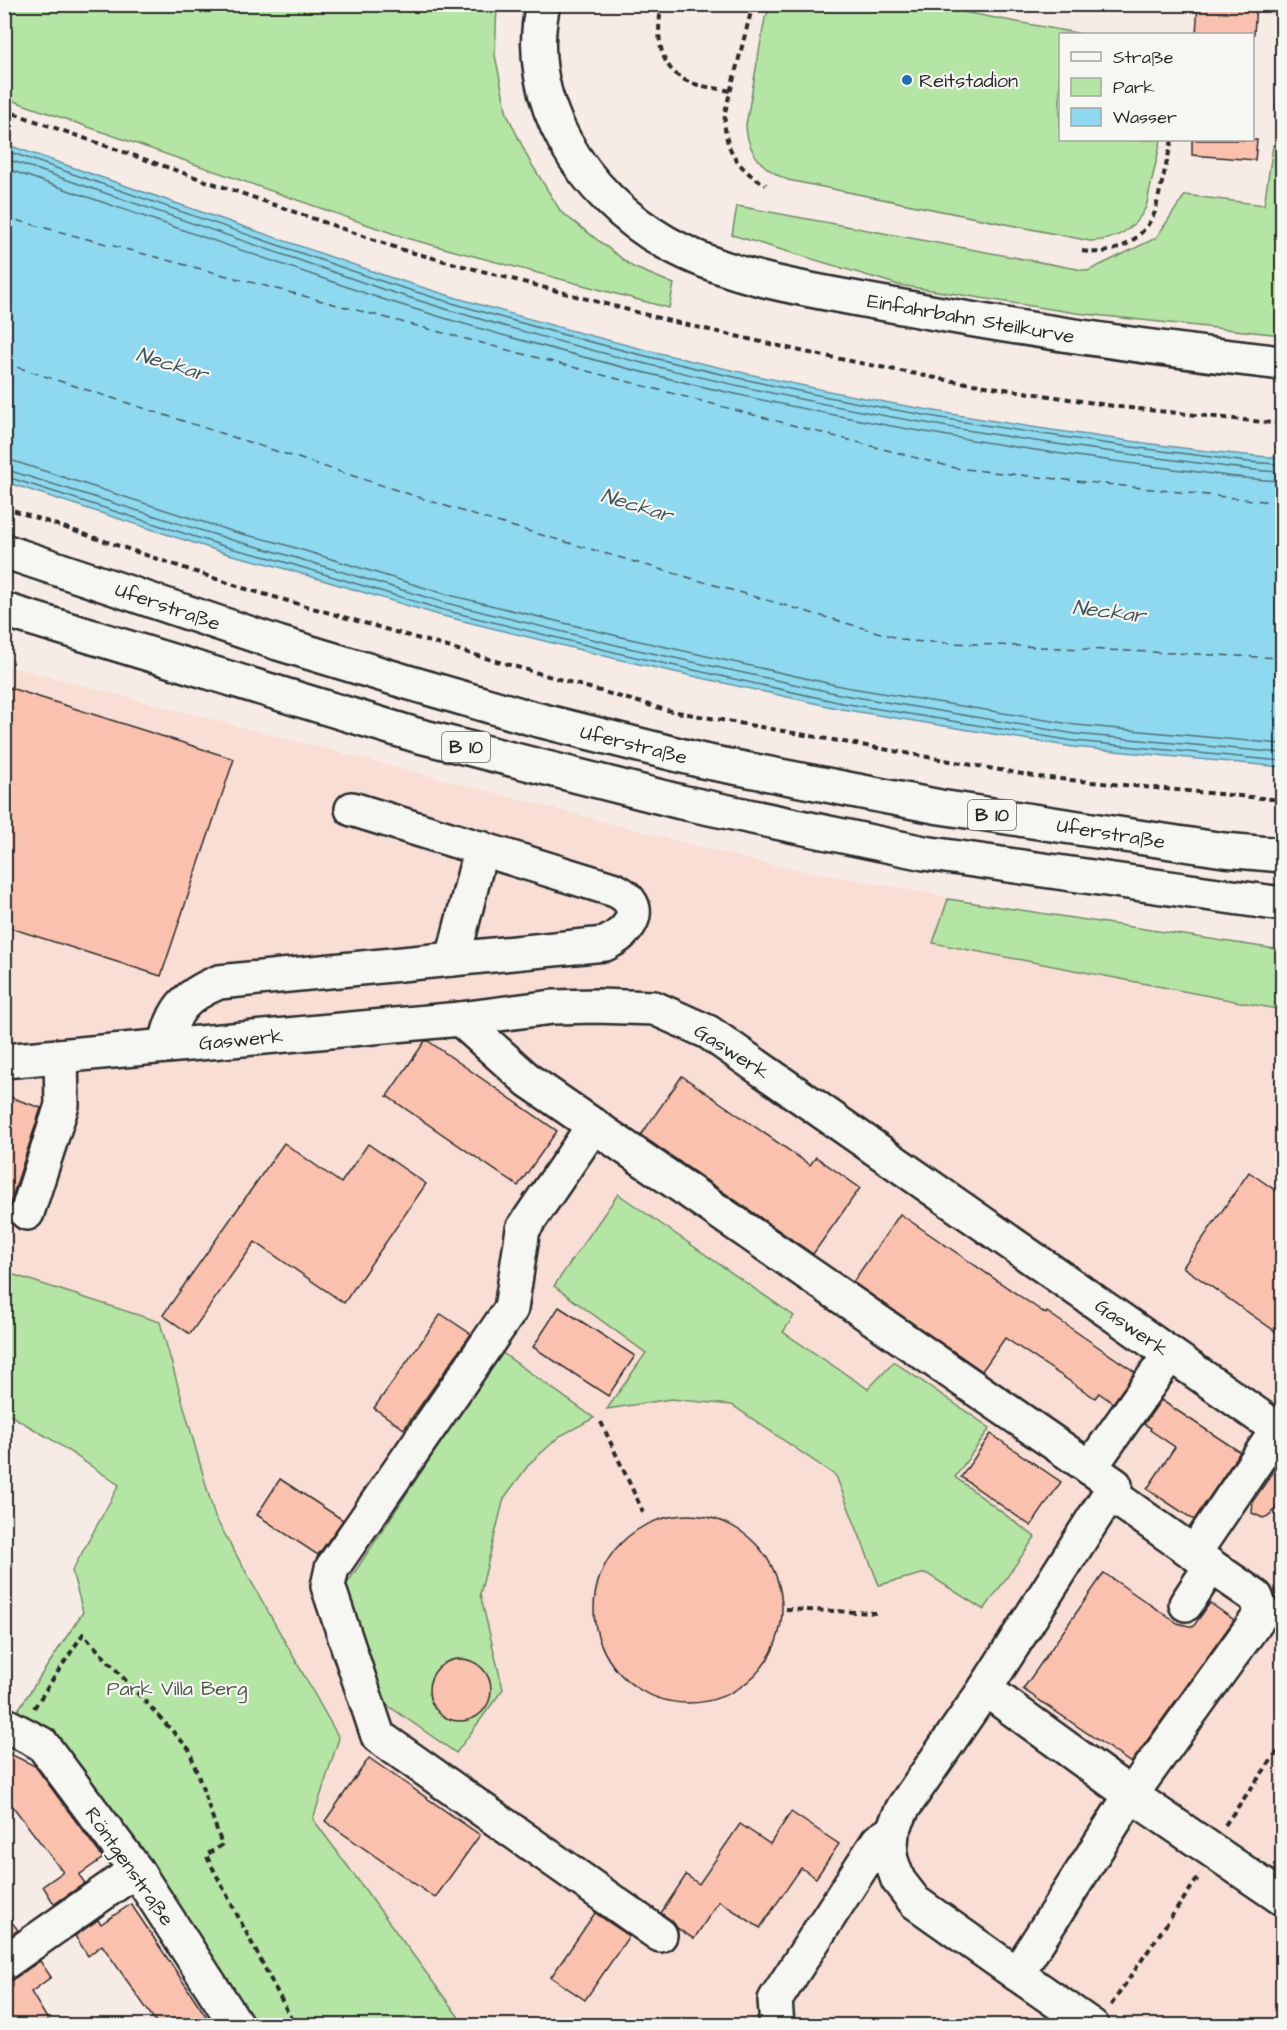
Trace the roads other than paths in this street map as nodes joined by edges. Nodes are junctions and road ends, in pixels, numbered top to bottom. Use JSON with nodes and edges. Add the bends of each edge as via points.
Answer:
{"nodes":[{"id":1,"x":543,"y":4,"type":"edge"},
{"id":2,"x":1282,"y":363,"type":"edge"},
{"id":3,"x":4,"y":551,"type":"edge"},
{"id":4,"x":4,"y":610,"type":"edge"},
{"id":5,"x":352,"y":809,"type":"dead end"},
{"id":6,"x":1282,"y":836,"type":"edge"},
{"id":7,"x":481,"y":848,"type":"junction"},
{"id":8,"x":1224,"y":850,"type":"junction"},
{"id":9,"x":1282,"y":855,"type":"edge"},
{"id":10,"x":1282,"y":904,"type":"edge"},
{"id":11,"x":453,"y":959,"type":"junction"},
{"id":12,"x":460,"y":1019,"type":"junction"},
{"id":13,"x":166,"y":1046,"type":"junction"},
{"id":14,"x":60,"y":1056,"type":"junction"},
{"id":15,"x":4,"y":1061,"type":"edge"},
{"id":16,"x":594,"y":1125,"type":"junction"},
{"id":17,"x":27,"y":1213,"type":"dead end"},
{"id":18,"x":1170,"y":1354,"type":"junction"},
{"id":19,"x":1280,"y":1430,"type":"edge"},
{"id":20,"x":1100,"y":1480,"type":"junction"},
{"id":21,"x":1203,"y":1559,"type":"junction"},
{"id":22,"x":1186,"y":1604,"type":"dead end"},
{"id":23,"x":985,"y":1689,"type":"junction"},
{"id":24,"x":12,"y":1728,"type":"edge"},
{"id":25,"x":1131,"y":1796,"type":"junction"},
{"id":26,"x":892,"y":1832,"type":"junction"},
{"id":27,"x":136,"y":1870,"type":"junction"},
{"id":28,"x":1282,"y":1898,"type":"edge"},
{"id":29,"x":660,"y":1935,"type":"dead end"},
{"id":30,"x":4,"y":1963,"type":"edge"},
{"id":31,"x":1017,"y":1974,"type":"junction"},
{"id":32,"x":1101,"y":2016,"type":"edge"},
{"id":33,"x":237,"y":2025,"type":"edge"},
{"id":34,"x":777,"y":2025,"type":"edge"}],
"edges":[{"from":1,"to":2,"type":"main road","name":"Einfahrbahn Steilkurve","via":[[541,70],[547,101],[564,140],[594,185],[640,226],[666,243],[735,272],[778,284],[1110,342]]},
{"from":3,"to":8,"type":"main road","name":"Uferstraße","number":"B 10","via":[[396,679],[703,761],[940,807]]},
{"from":4,"to":10,"type":"main road","number":"B 10","via":[[416,735],[681,802],[924,853]]},
{"from":5,"to":7,"type":"main road"},
{"from":6,"to":8,"type":"main road","number":"B 10"},
{"from":7,"to":11,"type":"main road"},
{"from":7,"to":11,"type":"main road","via":[[625,895],[633,911],[630,924],[605,944]]},
{"from":8,"to":9,"type":"main road","name":"Uferstraße","number":"B 10"},
{"from":11,"to":13,"type":"main road","via":[[219,982],[198,990],[181,1007],[169,1026]]},
{"from":12,"to":13,"type":"main road","name":"Gaswerk"},
{"from":12,"to":16,"type":"main road","via":[[529,1081]]},
{"from":12,"to":18,"type":"main road","name":"Gaswerk","via":[[553,1007],[654,1008],[708,1032]]},
{"from":13,"to":14,"type":"main road","name":"Gaswerk"},
{"from":14,"to":15,"type":"main road","name":"Gaswerk"},
{"from":14,"to":17,"type":"main road","via":[[62,1105]]},
{"from":16,"to":20,"type":"main road"},
{"from":16,"to":29,"type":"main road","via":[[523,1229],[511,1309],[332,1568],[328,1586],[378,1736]]},
{"from":18,"to":19,"type":"main road","name":"Gaswerk"},
{"from":18,"to":20,"type":"main road"},
{"from":19,"to":21,"type":"main road"},
{"from":20,"to":21,"type":"main road"},
{"from":20,"to":23,"type":"main road"},
{"from":21,"to":22,"type":"main road"},
{"from":21,"to":25,"type":"main road","via":[[1256,1597],[1262,1613]]},
{"from":23,"to":25,"type":"main road"},
{"from":23,"to":26,"type":"main road","via":[[903,1808]]},
{"from":24,"to":27,"type":"main road","name":"Röntgenstraße","via":[[42,1744]]},
{"from":25,"to":28,"type":"main road"},
{"from":25,"to":31,"type":"main road"},
{"from":26,"to":31,"type":"main road","via":[[890,1857],[898,1880],[915,1902]]},
{"from":26,"to":34,"type":"main road","via":[[878,1841],[775,2000]]},
{"from":27,"to":30,"type":"main road"},
{"from":27,"to":33,"type":"main road","name":"Röntgenstraße"},
{"from":31,"to":32,"type":"main road"}]}
